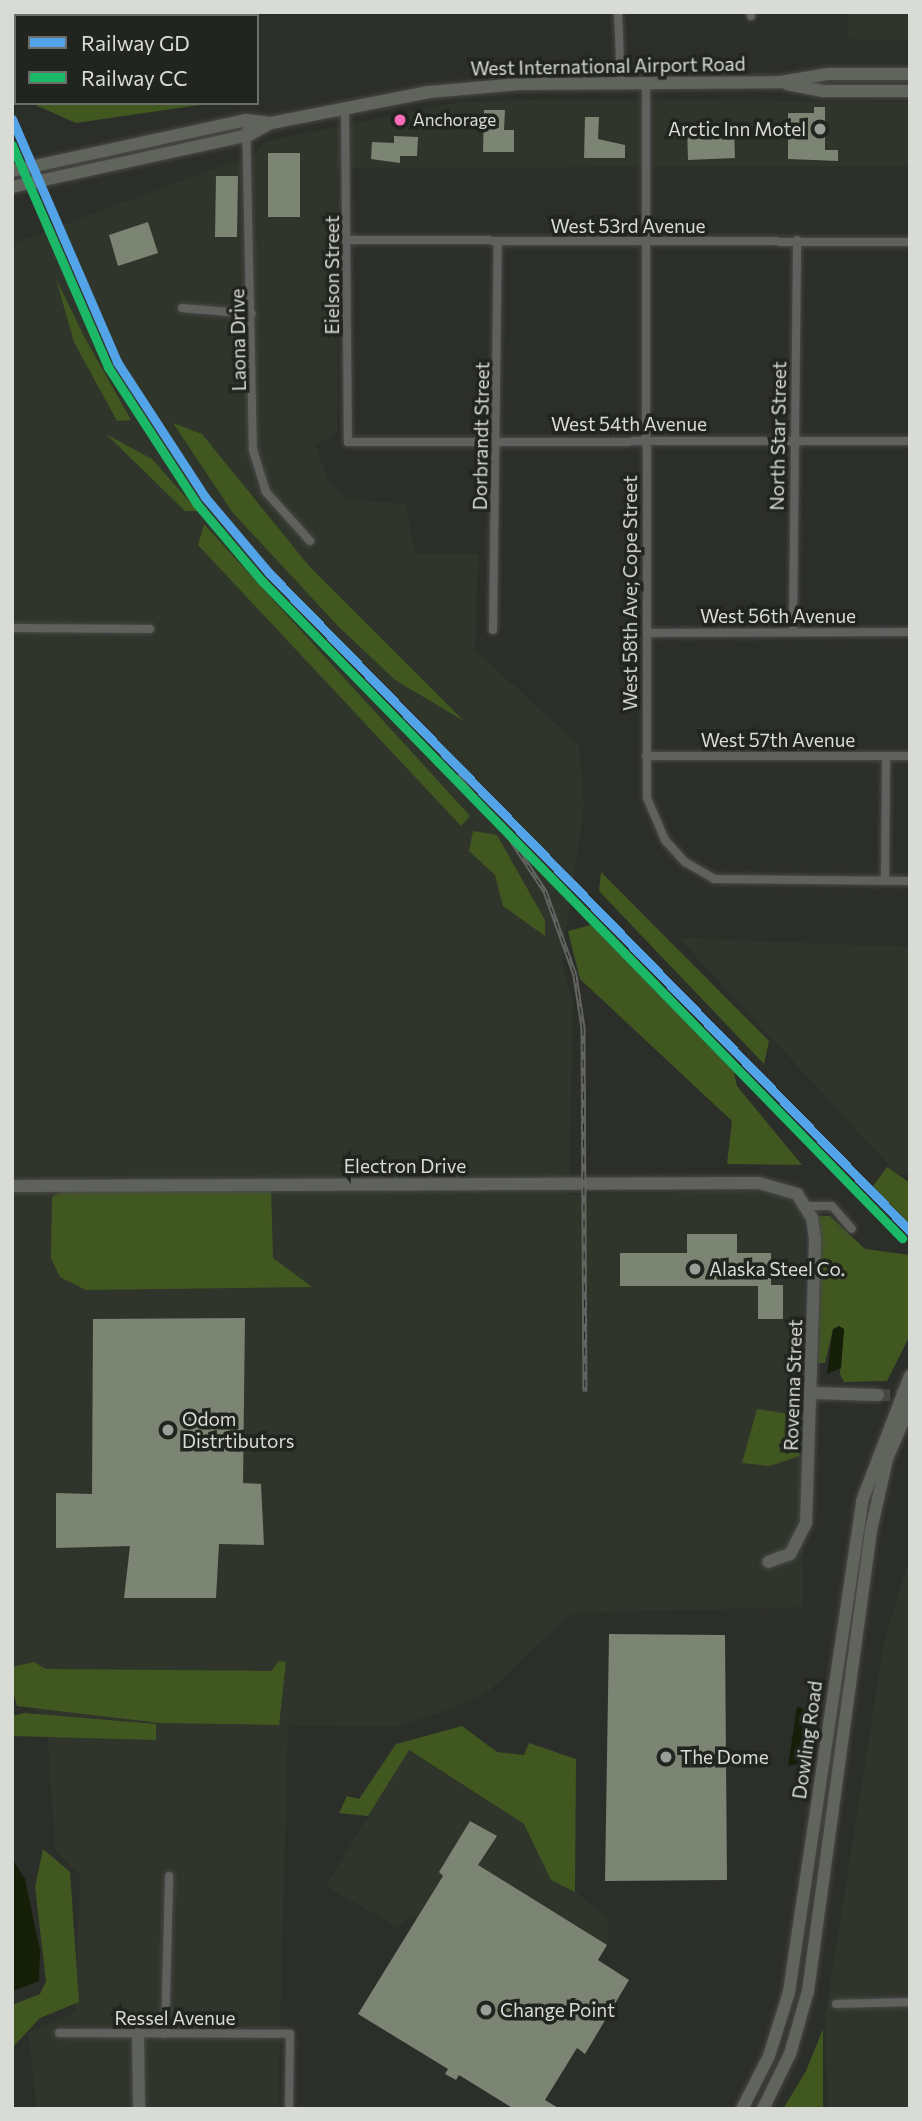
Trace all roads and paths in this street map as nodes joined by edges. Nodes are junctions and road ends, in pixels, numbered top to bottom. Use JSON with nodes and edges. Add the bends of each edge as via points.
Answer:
{"nodes":[{"id":1,"x":618,"y":12,"type":"edge"},
{"id":2,"x":910,"y":74,"type":"edge"},
{"id":3,"x":780,"y":82,"type":"junction"},
{"id":4,"x":621,"y":83,"type":"junction"},
{"id":5,"x":646,"y":83,"type":"junction"},
{"id":6,"x":910,"y":91,"type":"edge"},
{"id":7,"x":345,"y":107,"type":"junction"},
{"id":8,"x":246,"y":120,"type":"junction"},
{"id":9,"x":271,"y":123,"type":"junction"},
{"id":10,"x":249,"y":135,"type":"junction"},
{"id":11,"x":12,"y":171,"type":"edge"},
{"id":12,"x":12,"y":187,"type":"edge"},
{"id":13,"x":347,"y":240,"type":"junction"},
{"id":14,"x":797,"y":240,"type":"junction"},
{"id":15,"x":646,"y":242,"type":"junction"},
{"id":16,"x":910,"y":242,"type":"edge"},
{"id":17,"x":498,"y":243,"type":"junction"},
{"id":18,"x":182,"y":307,"type":"dead end"},
{"id":19,"x":252,"y":314,"type":"junction"},
{"id":20,"x":645,"y":439,"type":"junction"},
{"id":21,"x":498,"y":440,"type":"junction"},
{"id":22,"x":793,"y":440,"type":"junction"},
{"id":23,"x":910,"y":441,"type":"edge"},
{"id":24,"x":348,"y":442,"type":"joint"},
{"id":25,"x":310,"y":541,"type":"dead end"},
{"id":26,"x":12,"y":628,"type":"edge"},
{"id":27,"x":150,"y":629,"type":"dead end"},
{"id":28,"x":493,"y":630,"type":"dead end"},
{"id":29,"x":793,"y":631,"type":"junction"},
{"id":30,"x":910,"y":632,"type":"edge"},
{"id":31,"x":647,"y":633,"type":"junction"},
{"id":32,"x":646,"y":756,"type":"junction"},
{"id":33,"x":886,"y":756,"type":"junction"},
{"id":34,"x":910,"y":756,"type":"edge"},
{"id":35,"x":885,"y":880,"type":"junction"},
{"id":36,"x":910,"y":881,"type":"edge"},
{"id":37,"x":12,"y":1186,"type":"edge"},
{"id":38,"x":797,"y":1194,"type":"joint"},
{"id":39,"x":804,"y":1206,"type":"junction"},
{"id":40,"x":852,"y":1229,"type":"dead end"},
{"id":41,"x":910,"y":1376,"type":"edge"},
{"id":42,"x":813,"y":1393,"type":"junction"},
{"id":43,"x":878,"y":1395,"type":"tunnel mouth"},
{"id":44,"x":910,"y":1405,"type":"edge"},
{"id":45,"x":768,"y":1562,"type":"dead end"},
{"id":46,"x":169,"y":1876,"type":"dead end"},
{"id":47,"x":910,"y":2002,"type":"edge"},
{"id":48,"x":836,"y":2004,"type":"dead end"},
{"id":49,"x":59,"y":2033,"type":"dead end"},
{"id":50,"x":138,"y":2034,"type":"junction"},
{"id":51,"x":165,"y":2034,"type":"junction"},
{"id":52,"x":139,"y":2109,"type":"edge"},
{"id":53,"x":289,"y":2109,"type":"edge"},
{"id":54,"x":741,"y":2109,"type":"edge"},
{"id":55,"x":763,"y":2109,"type":"edge"}],
"edges":[{"from":1,"to":4,"type":"street"},
{"from":2,"to":3,"type":"main road","name":"West International Airport Road","via":[[828,74]]},
{"from":3,"to":5,"type":"main road","name":"West International Airport Road"},
{"from":3,"to":6,"type":"main road","name":"West International Airport Road","via":[[824,91]]},
{"from":4,"to":5,"type":"main road","name":"West International Airport Road"},
{"from":4,"to":7,"type":"main road","name":"West International Airport Road","via":[[429,92]]},
{"from":5,"to":15,"type":"street","name":"West 58th Ave; Cope Street"},
{"from":7,"to":9,"type":"main road","name":"West International Airport Road"},
{"from":7,"to":13,"type":"street","name":"Eielson Street"},
{"from":8,"to":9,"type":"main road","name":"West International Airport Road"},
{"from":8,"to":10,"type":"street","name":"Laona Drive"},
{"from":8,"to":11,"type":"main road","name":"West International Airport Road"},
{"from":9,"to":10,"type":"main road","name":"West International Airport Road"},
{"from":10,"to":12,"type":"main road","name":"West International Airport Road"},
{"from":10,"to":19,"type":"street","name":"Laona Drive"},
{"from":13,"to":17,"type":"street","name":"West 53rd Avenue"},
{"from":13,"to":24,"type":"street","name":"Eielson Street"},
{"from":14,"to":15,"type":"street","name":"West 53rd Avenue"},
{"from":14,"to":16,"type":"street","name":"West 53rd Avenue"},
{"from":14,"to":22,"type":"street","name":"North Star Street"},
{"from":15,"to":17,"type":"street","name":"West 53rd Avenue"},
{"from":15,"to":20,"type":"street","name":"West 58th Ave; Cope Street"},
{"from":17,"to":21,"type":"street","name":"Dorbrandt Street"},
{"from":18,"to":19,"type":"street"},
{"from":19,"to":25,"type":"street","name":"Laona Drive","via":[[253,450],[266,492]]},
{"from":20,"to":21,"type":"street","name":"West 54th Avenue"},
{"from":20,"to":22,"type":"street","name":"West 54th Avenue"},
{"from":20,"to":31,"type":"street","name":"West 58th Ave; Cope Street"},
{"from":21,"to":24,"type":"street","name":"West 54th Avenue"},
{"from":21,"to":28,"type":"street","name":"Dorbrandt Street"},
{"from":22,"to":23,"type":"street","name":"West 54th Avenue"},
{"from":22,"to":29,"type":"street","name":"North Star Street"},
{"from":26,"to":27,"type":"street"},
{"from":29,"to":30,"type":"street","name":"West 56th Avenue"},
{"from":29,"to":31,"type":"street","name":"West 56th Avenue"},
{"from":31,"to":32,"type":"street","name":"West 58th Ave; Cope Street"},
{"from":32,"to":33,"type":"street","name":"West 57th Avenue"},
{"from":32,"to":35,"type":"street","name":"West 58th Ave; Cope Street","via":[[647,799],[665,840],[685,862],[714,879]]},
{"from":33,"to":34,"type":"street","name":"West 57th Avenue"},
{"from":33,"to":35,"type":"street"},
{"from":35,"to":36,"type":"street","name":"West 58th Ave; Cope Street"},
{"from":37,"to":38,"type":"street","name":"Electron Drive","via":[[759,1183]]},
{"from":38,"to":39,"type":"street","name":"Rovenna Street"},
{"from":39,"to":40,"type":"street","via":[[832,1206]]},
{"from":39,"to":42,"type":"street","name":"Rovenna Street","via":[[815,1240]]},
{"from":41,"to":54,"type":"main road","name":"Dowling Road","via":[[862,1501],[789,1992],[769,2056]]},
{"from":42,"to":43,"type":"street"},
{"from":42,"to":45,"type":"street","name":"Rovenna Street","via":[[806,1522],[790,1554]]},
{"from":44,"to":55,"type":"main road","name":"Dowling Road","via":[[887,1459],[871,1530],[808,1991],[790,2054]]},
{"from":46,"to":51,"type":"street"},
{"from":47,"to":48,"type":"street"},
{"from":49,"to":50,"type":"street","name":"Ressel Avenue"},
{"from":50,"to":51,"type":"street","name":"Ressel Avenue"},
{"from":50,"to":52,"type":"street"},
{"from":51,"to":53,"type":"street","name":"Ressel Avenue","via":[[290,2034]]}]}
